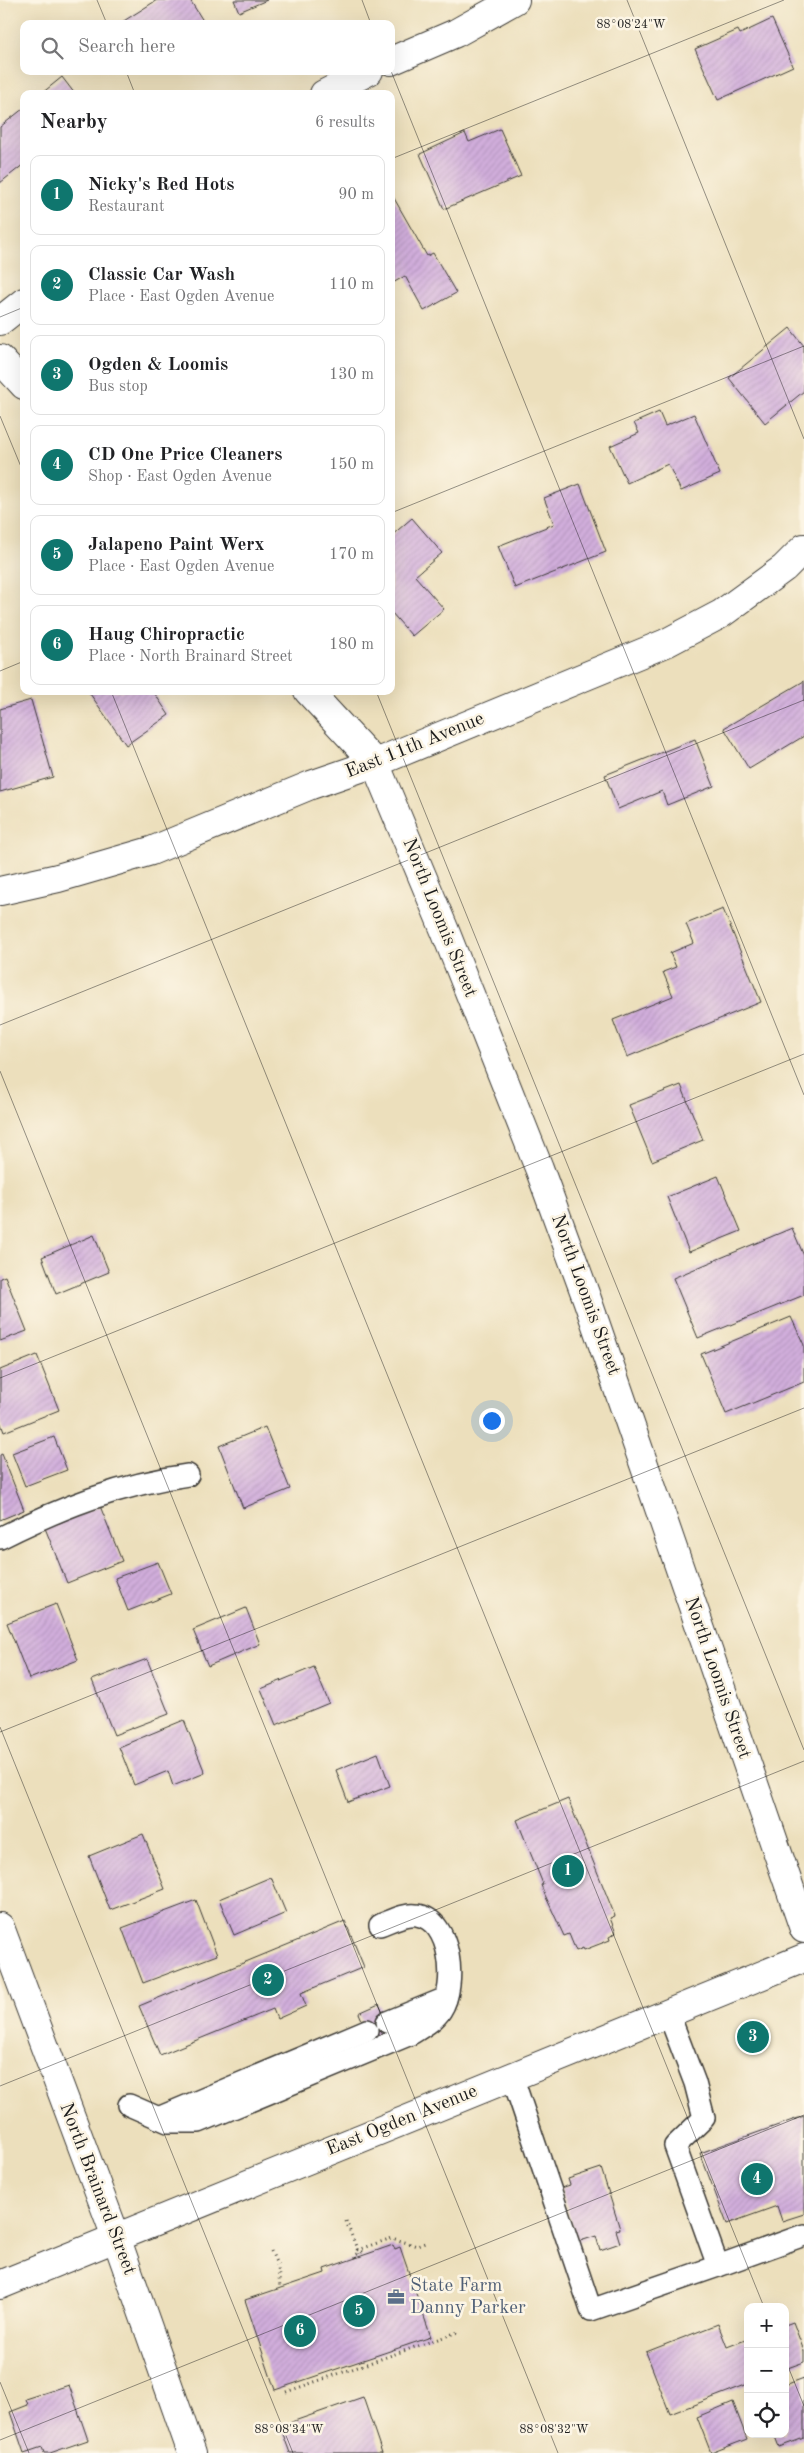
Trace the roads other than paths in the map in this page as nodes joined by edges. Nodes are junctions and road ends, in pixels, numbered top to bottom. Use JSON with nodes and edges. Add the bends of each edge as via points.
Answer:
{"nodes":[{"id":1,"x":515,"y":0,"type":"edge"},
{"id":2,"x":395,"y":60,"type":"edge"},
{"id":3,"x":361,"y":75,"type":"edge"},
{"id":4,"x":332,"y":90,"type":"edge"},
{"id":5,"x":20,"y":305,"type":"edge"},
{"id":6,"x":0,"y":321,"type":"edge"},
{"id":7,"x":0,"y":359,"type":"edge"},
{"id":8,"x":20,"y":381,"type":"edge"},
{"id":9,"x":804,"y":548,"type":"edge"},
{"id":10,"x":312,"y":695,"type":"edge"},
{"id":11,"x":375,"y":763,"type":"junction"},
{"id":12,"x":0,"y":890,"type":"edge"},
{"id":13,"x":188,"y":1475,"type":"dead end"},
{"id":14,"x":0,"y":1538,"type":"edge"},
{"id":15,"x":380,"y":1925,"type":"dead end"},
{"id":16,"x":0,"y":1927,"type":"edge"},
{"id":17,"x":804,"y":1929,"type":"edge"},
{"id":18,"x":804,"y":1958,"type":"edge"},
{"id":19,"x":446,"y":1998,"type":"junction"},
{"id":20,"x":668,"y":2012,"type":"junction"},
{"id":21,"x":387,"y":2022,"type":"dead end"},
{"id":22,"x":367,"y":2030,"type":"dead end"},
{"id":23,"x":512,"y":2076,"type":"junction"},
{"id":24,"x":129,"y":2105,"type":"dead end"},
{"id":25,"x":158,"y":2118,"type":"junction"},
{"id":26,"x":804,"y":2235,"type":"edge"},
{"id":27,"x":116,"y":2237,"type":"junction"},
{"id":28,"x":718,"y":2266,"type":"junction"},
{"id":29,"x":0,"y":2285,"type":"edge"},
{"id":30,"x":192,"y":2453,"type":"edge"}],
"edges":[{"from":1,"to":2,"type":"street","via":[[456,33]]},
{"from":3,"to":4,"type":"street"},
{"from":5,"to":6,"type":"street"},
{"from":7,"to":8,"type":"street"},
{"from":9,"to":11,"type":"street","name":"East 11th Avenue","via":[[784,568],[721,614],[666,643]]},
{"from":10,"to":11,"type":"street","name":"North Loomis Street"},
{"from":11,"to":12,"type":"street","name":"East 11th Avenue","via":[[152,851],[58,878]]},
{"from":11,"to":17,"type":"street","name":"North Loomis Street","via":[[553,1205]]},
{"from":13,"to":14,"type":"lane","via":[[152,1480],[76,1503]]},
{"from":15,"to":19,"type":"lane","via":[[408,1915],[429,1920],[445,1943],[449,1960],[450,1981]]},
{"from":16,"to":27,"type":"street","name":"North Brainard Street"},
{"from":18,"to":20,"type":"street","name":"East Ogden Avenue"},
{"from":19,"to":21,"type":"lane"},
{"from":19,"to":25,"type":"lane","via":[[441,2010],[426,2025],[199,2122],[180,2123]]},
{"from":20,"to":23,"type":"street","name":"East Ogden Avenue"},
{"from":20,"to":28,"type":"lane","via":[[695,2083],[704,2118],[675,2146]]},
{"from":22,"to":25,"type":"lane"},
{"from":23,"to":27,"type":"street","name":"East Ogden Avenue"},
{"from":23,"to":28,"type":"lane","via":[[590,2310]]},
{"from":24,"to":25,"type":"lane"},
{"from":26,"to":28,"type":"lane"},
{"from":27,"to":29,"type":"street","name":"East Ogden Avenue"},
{"from":27,"to":30,"type":"street","name":"North Brainard Street"}]}
